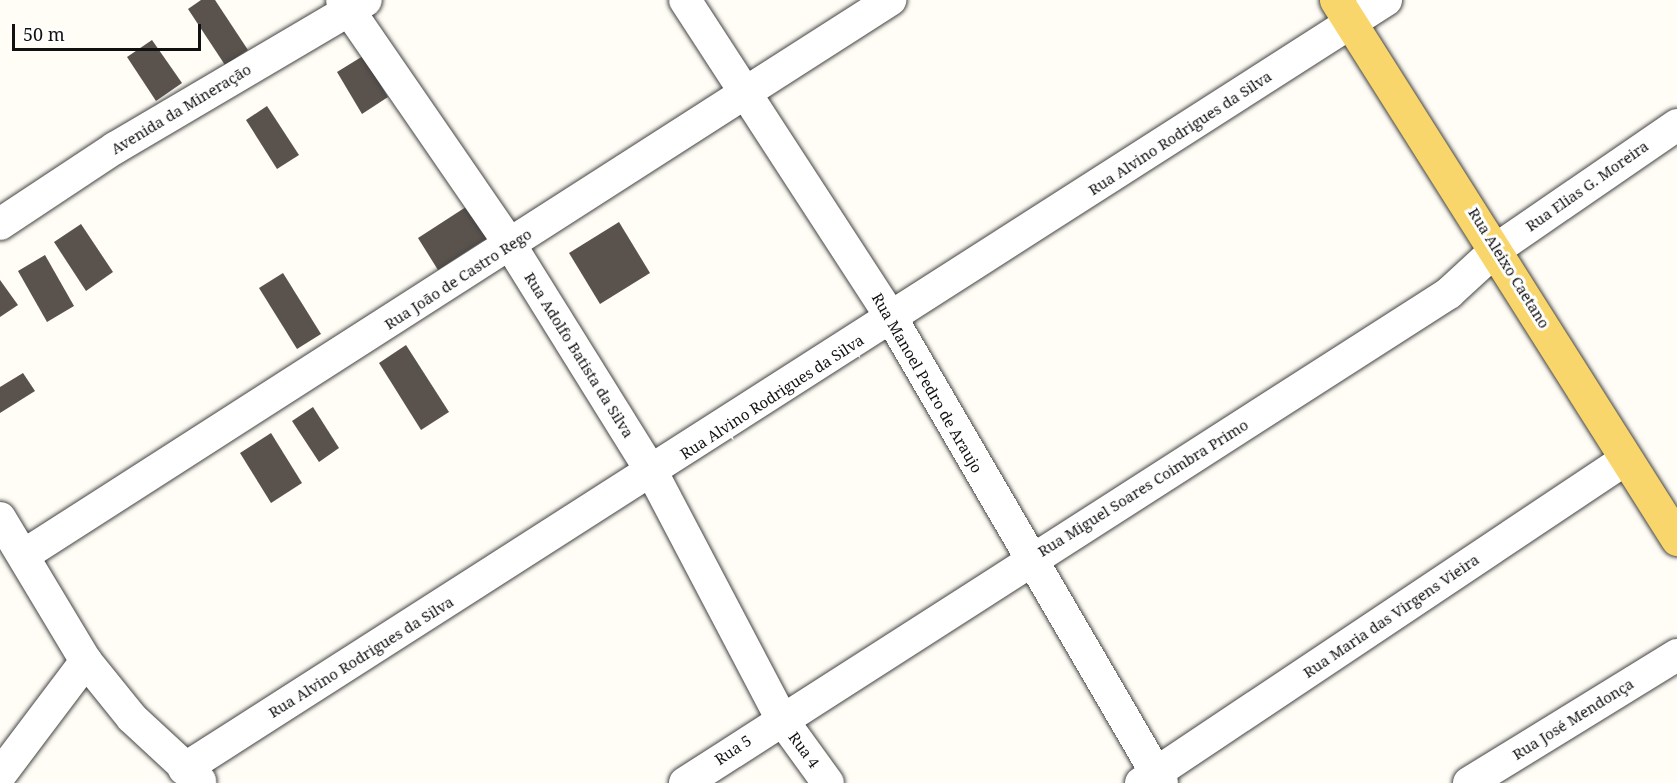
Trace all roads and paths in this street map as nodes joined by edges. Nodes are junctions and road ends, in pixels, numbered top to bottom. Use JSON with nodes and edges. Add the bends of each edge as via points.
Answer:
{"nodes":[{"id":1,"x":685,"y":0,"type":"edge"},
{"id":2,"x":890,"y":0,"type":"edge"},
{"id":3,"x":1386,"y":0,"type":"edge"},
{"id":4,"x":353,"y":3,"type":"edge"},
{"id":5,"x":1344,"y":11,"type":"edge"},
{"id":6,"x":743,"y":93,"type":"junction"},
{"id":7,"x":1677,"y":125,"type":"edge"},
{"id":8,"x":0,"y":224,"type":"edge"},
{"id":9,"x":511,"y":246,"type":"junction"},
{"id":10,"x":1498,"y":248,"type":"junction"},
{"id":11,"x":892,"y":319,"type":"junction"},
{"id":12,"x":1626,"y":459,"type":"junction"},
{"id":13,"x":653,"y":474,"type":"junction"},
{"id":14,"x":0,"y":518,"type":"edge"},
{"id":15,"x":1677,"y":539,"type":"edge"},
{"id":16,"x":24,"y":555,"type":"junction"},
{"id":17,"x":1029,"y":560,"type":"junction"},
{"id":18,"x":1677,"y":655,"type":"edge"},
{"id":19,"x":86,"y":661,"type":"junction"},
{"id":20,"x":781,"y":718,"type":"junction"},
{"id":21,"x":0,"y":775,"type":"edge"},
{"id":22,"x":194,"y":776,"type":"edge"},
{"id":23,"x":1153,"y":780,"type":"edge"},
{"id":24,"x":685,"y":783,"type":"edge"},
{"id":25,"x":828,"y":783,"type":"edge"},
{"id":26,"x":1469,"y":783,"type":"edge"}],
"edges":[{"from":1,"to":6,"type":"street","name":"Rua Manoel Pedro de Araujo"},
{"from":2,"to":6,"type":"street","name":"Rua João de Castro Rego"},
{"from":3,"to":5,"type":"street","name":"Rua Alvino Rodrigues da Silva"},
{"from":4,"to":8,"type":"street","name":"Avenida da Mineração","via":[[115,148]]},
{"from":4,"to":9,"type":"street","name":"Rua Adolfo Batista da Silva"},
{"from":5,"to":10,"type":"main road","name":"Rua Aleixo Caetano"},
{"from":5,"to":11,"type":"street","name":"Rua Alvino Rodrigues da Silva"},
{"from":6,"to":9,"type":"street","name":"Rua João de Castro Rego"},
{"from":6,"to":11,"type":"street","name":"Rua Manoel Pedro de Araujo"},
{"from":7,"to":10,"type":"street","name":"Rua Elias G. Moreira"},
{"from":9,"to":13,"type":"street","name":"Rua Adolfo Batista da Silva"},
{"from":9,"to":16,"type":"street","name":"Rua João de Castro Rego"},
{"from":10,"to":12,"type":"main road","name":"Rua Aleixo Caetano"},
{"from":10,"to":17,"type":"street","name":"Rua Miguel Soares Coimbra Primo","via":[[1449,293]]},
{"from":11,"to":13,"type":"street","name":"Rua Alvino Rodrigues da Silva"},
{"from":11,"to":17,"type":"street","name":"Rua Manoel Pedro de Araujo"},
{"from":12,"to":15,"type":"main road","name":"Rua Aleixo Caetano"},
{"from":12,"to":23,"type":"street","name":"Rua Maria das Virgens Vieira"},
{"from":13,"to":20,"type":"street","name":"Rua Adolfo Batista da Silva"},
{"from":13,"to":22,"type":"street","name":"Rua Alvino Rodrigues da Silva"},
{"from":14,"to":16,"type":"street"},
{"from":16,"to":19,"type":"street"},
{"from":17,"to":20,"type":"street","name":"Rua Miguel Soares Coimbra Primo"},
{"from":17,"to":23,"type":"street","name":"Rua Manoel Pedro de Araujo"},
{"from":18,"to":26,"type":"street","name":"Rua José Mendonça"},
{"from":19,"to":21,"type":"street"},
{"from":19,"to":22,"type":"street","via":[[132,718]]},
{"from":20,"to":24,"type":"street","name":"Rua 5"},
{"from":20,"to":25,"type":"street","name":"Rua 4"}]}
